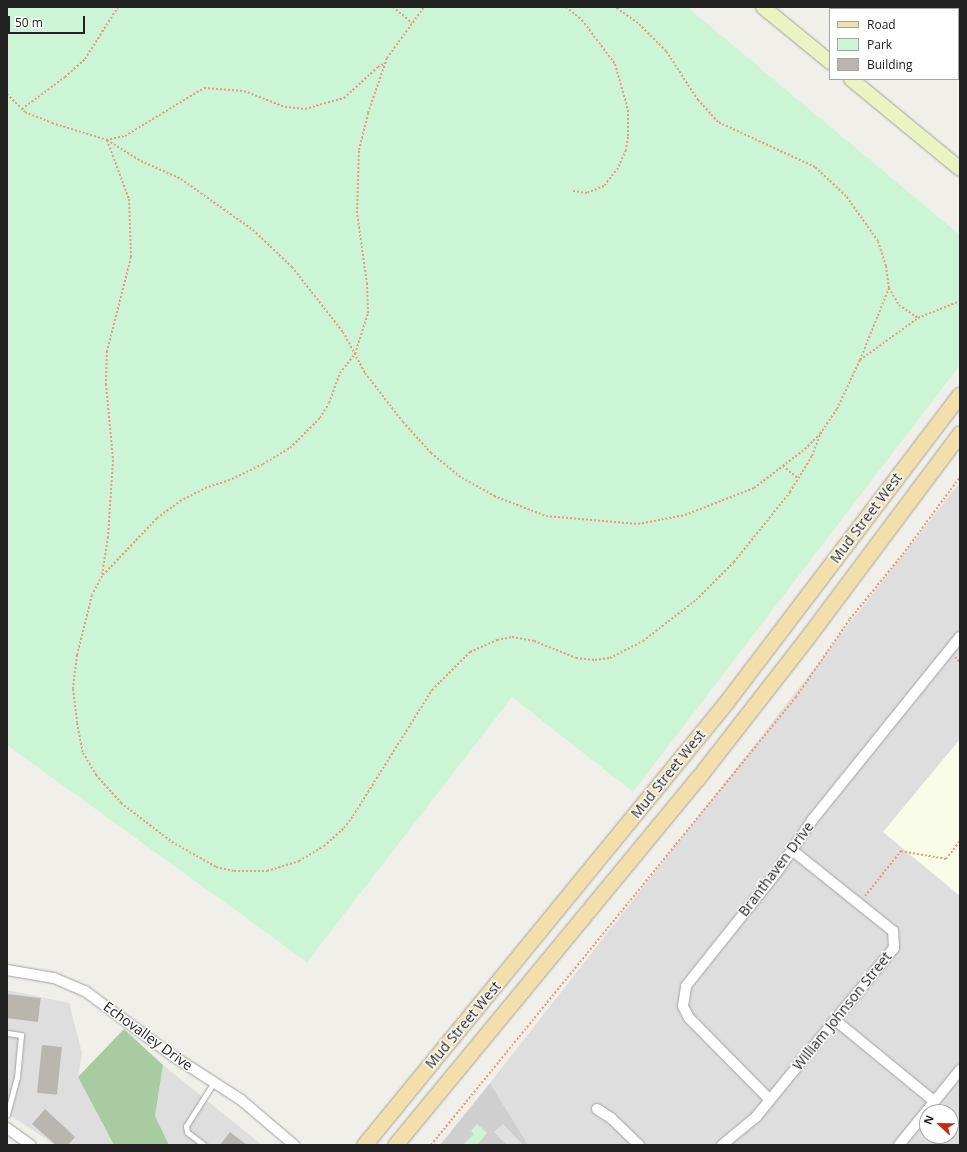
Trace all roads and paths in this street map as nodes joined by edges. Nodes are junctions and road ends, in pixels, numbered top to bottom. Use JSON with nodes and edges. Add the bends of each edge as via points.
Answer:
{"nodes":[{"id":1,"x":118,"y":7,"type":"edge"},
{"id":2,"x":393,"y":7,"type":"edge"},
{"id":3,"x":424,"y":7,"type":"edge"},
{"id":4,"x":566,"y":7,"type":"edge"},
{"id":5,"x":615,"y":7,"type":"edge"},
{"id":6,"x":763,"y":7,"type":"edge"},
{"id":7,"x":412,"y":23,"type":"junction"},
{"id":8,"x":829,"y":61,"type":"edge"},
{"id":9,"x":386,"y":63,"type":"junction"},
{"id":10,"x":852,"y":80,"type":"edge"},
{"id":11,"x":7,"y":94,"type":"edge"},
{"id":12,"x":22,"y":110,"type":"junction"},
{"id":13,"x":107,"y":140,"type":"junction"},
{"id":14,"x":960,"y":169,"type":"edge"},
{"id":15,"x":573,"y":191,"type":"dead end"},
{"id":16,"x":889,"y":288,"type":"junction"},
{"id":17,"x":960,"y":301,"type":"edge"},
{"id":18,"x":918,"y":318,"type":"junction"},
{"id":19,"x":354,"y":354,"type":"junction"},
{"id":20,"x":860,"y":360,"type":"junction"},
{"id":21,"x":960,"y":394,"type":"edge"},
{"id":22,"x":821,"y":432,"type":"junction"},
{"id":23,"x":960,"y":433,"type":"edge"},
{"id":24,"x":783,"y":466,"type":"junction"},
{"id":25,"x":960,"y":477,"type":"edge"},
{"id":26,"x":798,"y":478,"type":"junction"},
{"id":27,"x":102,"y":576,"type":"junction"},
{"id":28,"x":960,"y":637,"type":"edge"},
{"id":29,"x":960,"y":841,"type":"edge"},
{"id":30,"x":792,"y":850,"type":"junction"},
{"id":31,"x":860,"y":903,"type":"junction"},
{"id":32,"x":7,"y":970,"type":"edge"},
{"id":33,"x":835,"y":1020,"type":"junction"},
{"id":34,"x":7,"y":1033,"type":"edge"},
{"id":35,"x":960,"y":1070,"type":"edge"},
{"id":36,"x":214,"y":1082,"type":"junction"},
{"id":37,"x":770,"y":1100,"type":"junction"},
{"id":38,"x":934,"y":1102,"type":"junction"},
{"id":39,"x":597,"y":1109,"type":"dead end"},
{"id":40,"x":7,"y":1115,"type":"edge"},
{"id":41,"x":7,"y":1128,"type":"edge"},
{"id":42,"x":30,"y":1145,"type":"edge"},
{"id":43,"x":204,"y":1145,"type":"edge"},
{"id":44,"x":294,"y":1145,"type":"edge"},
{"id":45,"x":364,"y":1145,"type":"edge"},
{"id":46,"x":395,"y":1145,"type":"edge"},
{"id":47,"x":431,"y":1145,"type":"edge"},
{"id":48,"x":639,"y":1145,"type":"edge"},
{"id":49,"x":722,"y":1145,"type":"edge"},
{"id":50,"x":899,"y":1145,"type":"edge"}],
"edges":[{"from":1,"to":12,"type":"path","via":[[85,59]]},
{"from":2,"to":7,"type":"path"},
{"from":3,"to":7,"type":"path"},
{"from":4,"to":15,"type":"path","via":[[582,20],[616,64],[628,110],[626,150],[618,168],[604,186],[587,193]]},
{"from":5,"to":16,"type":"path","via":[[638,23],[666,51],[698,100],[718,122],[815,167],[846,196],[878,241],[886,266]]},
{"from":6,"to":8,"type":"street"},
{"from":7,"to":9,"type":"path"},
{"from":9,"to":13,"type":"path","via":[[378,67],[344,98],[305,109],[285,107],[244,91],[204,88],[125,136]]},
{"from":9,"to":19,"type":"path","via":[[358,150],[357,213],[367,284],[368,313]]},
{"from":10,"to":14,"type":"street"},
{"from":11,"to":12,"type":"path"},
{"from":12,"to":13,"type":"path","via":[[52,123]]},
{"from":13,"to":19,"type":"path","via":[[141,161],[181,179],[252,230],[292,267],[343,332]]},
{"from":13,"to":27,"type":"path","via":[[130,199],[132,237],[131,257],[107,351],[106,384],[113,460],[108,537]]},
{"from":16,"to":18,"type":"path","via":[[899,305]]},
{"from":16,"to":20,"type":"path"},
{"from":17,"to":18,"type":"path"},
{"from":18,"to":20,"type":"path"},
{"from":19,"to":24,"type":"path","via":[[365,373],[398,416],[431,453],[462,478],[494,496],[546,516],[638,524],[685,515],[754,488]]},
{"from":19,"to":27,"type":"path","via":[[340,373],[320,418],[300,439],[263,464],[180,501],[157,518]]},
{"from":20,"to":22,"type":"path","via":[[837,409]]},
{"from":21,"to":45,"type":"main road","name":"Mud Street West","via":[[724,705]]},
{"from":22,"to":24,"type":"path","via":[[805,449]]},
{"from":22,"to":26,"type":"path","via":[[812,456]]},
{"from":23,"to":46,"type":"main road","name":"Mud Street West","via":[[806,639],[697,778]]},
{"from":24,"to":26,"type":"path"},
{"from":25,"to":47,"type":"path","via":[[903,554],[850,619],[796,697]]},
{"from":26,"to":27,"type":"path","via":[[790,492],[734,562],[696,600],[643,641],[610,658],[594,660],[576,658],[534,641],[512,637],[497,640],[470,652],[432,690],[344,828],[324,846],[299,861],[267,871],[216,868],[172,842],[121,803],[96,775],[83,753],[73,689],[85,620],[92,595]]},
{"from":28,"to":30,"type":"street","name":"Branthaven Drive","via":[[813,819]]},
{"from":29,"to":31,"type":"path","via":[[946,859],[902,851]]},
{"from":30,"to":31,"type":"street","name":"William Johnson Street"},
{"from":30,"to":37,"type":"street","name":"Branthaven Drive","via":[[696,971],[684,993],[683,1006],[689,1018]]},
{"from":31,"to":33,"type":"street","name":"William Johnson Street","via":[[893,931],[894,948]]},
{"from":32,"to":36,"type":"street","name":"Echovalley Drive","via":[[54,978],[85,991],[148,1039]]},
{"from":33,"to":37,"type":"street","name":"William Johnson Street"},
{"from":33,"to":38,"type":"street"},
{"from":34,"to":40,"type":"lane","via":[[21,1035],[17,1076]]},
{"from":35,"to":38,"type":"street"},
{"from":36,"to":43,"type":"lane","via":[[186,1126],[187,1132]]},
{"from":36,"to":44,"type":"street","name":"Echovalley Drive","via":[[240,1099]]},
{"from":37,"to":49,"type":"street","name":"William Johnson Street","via":[[756,1117]]},
{"from":38,"to":50,"type":"street"},
{"from":39,"to":48,"type":"street","via":[[611,1118]]},
{"from":41,"to":42,"type":"street"}]}
